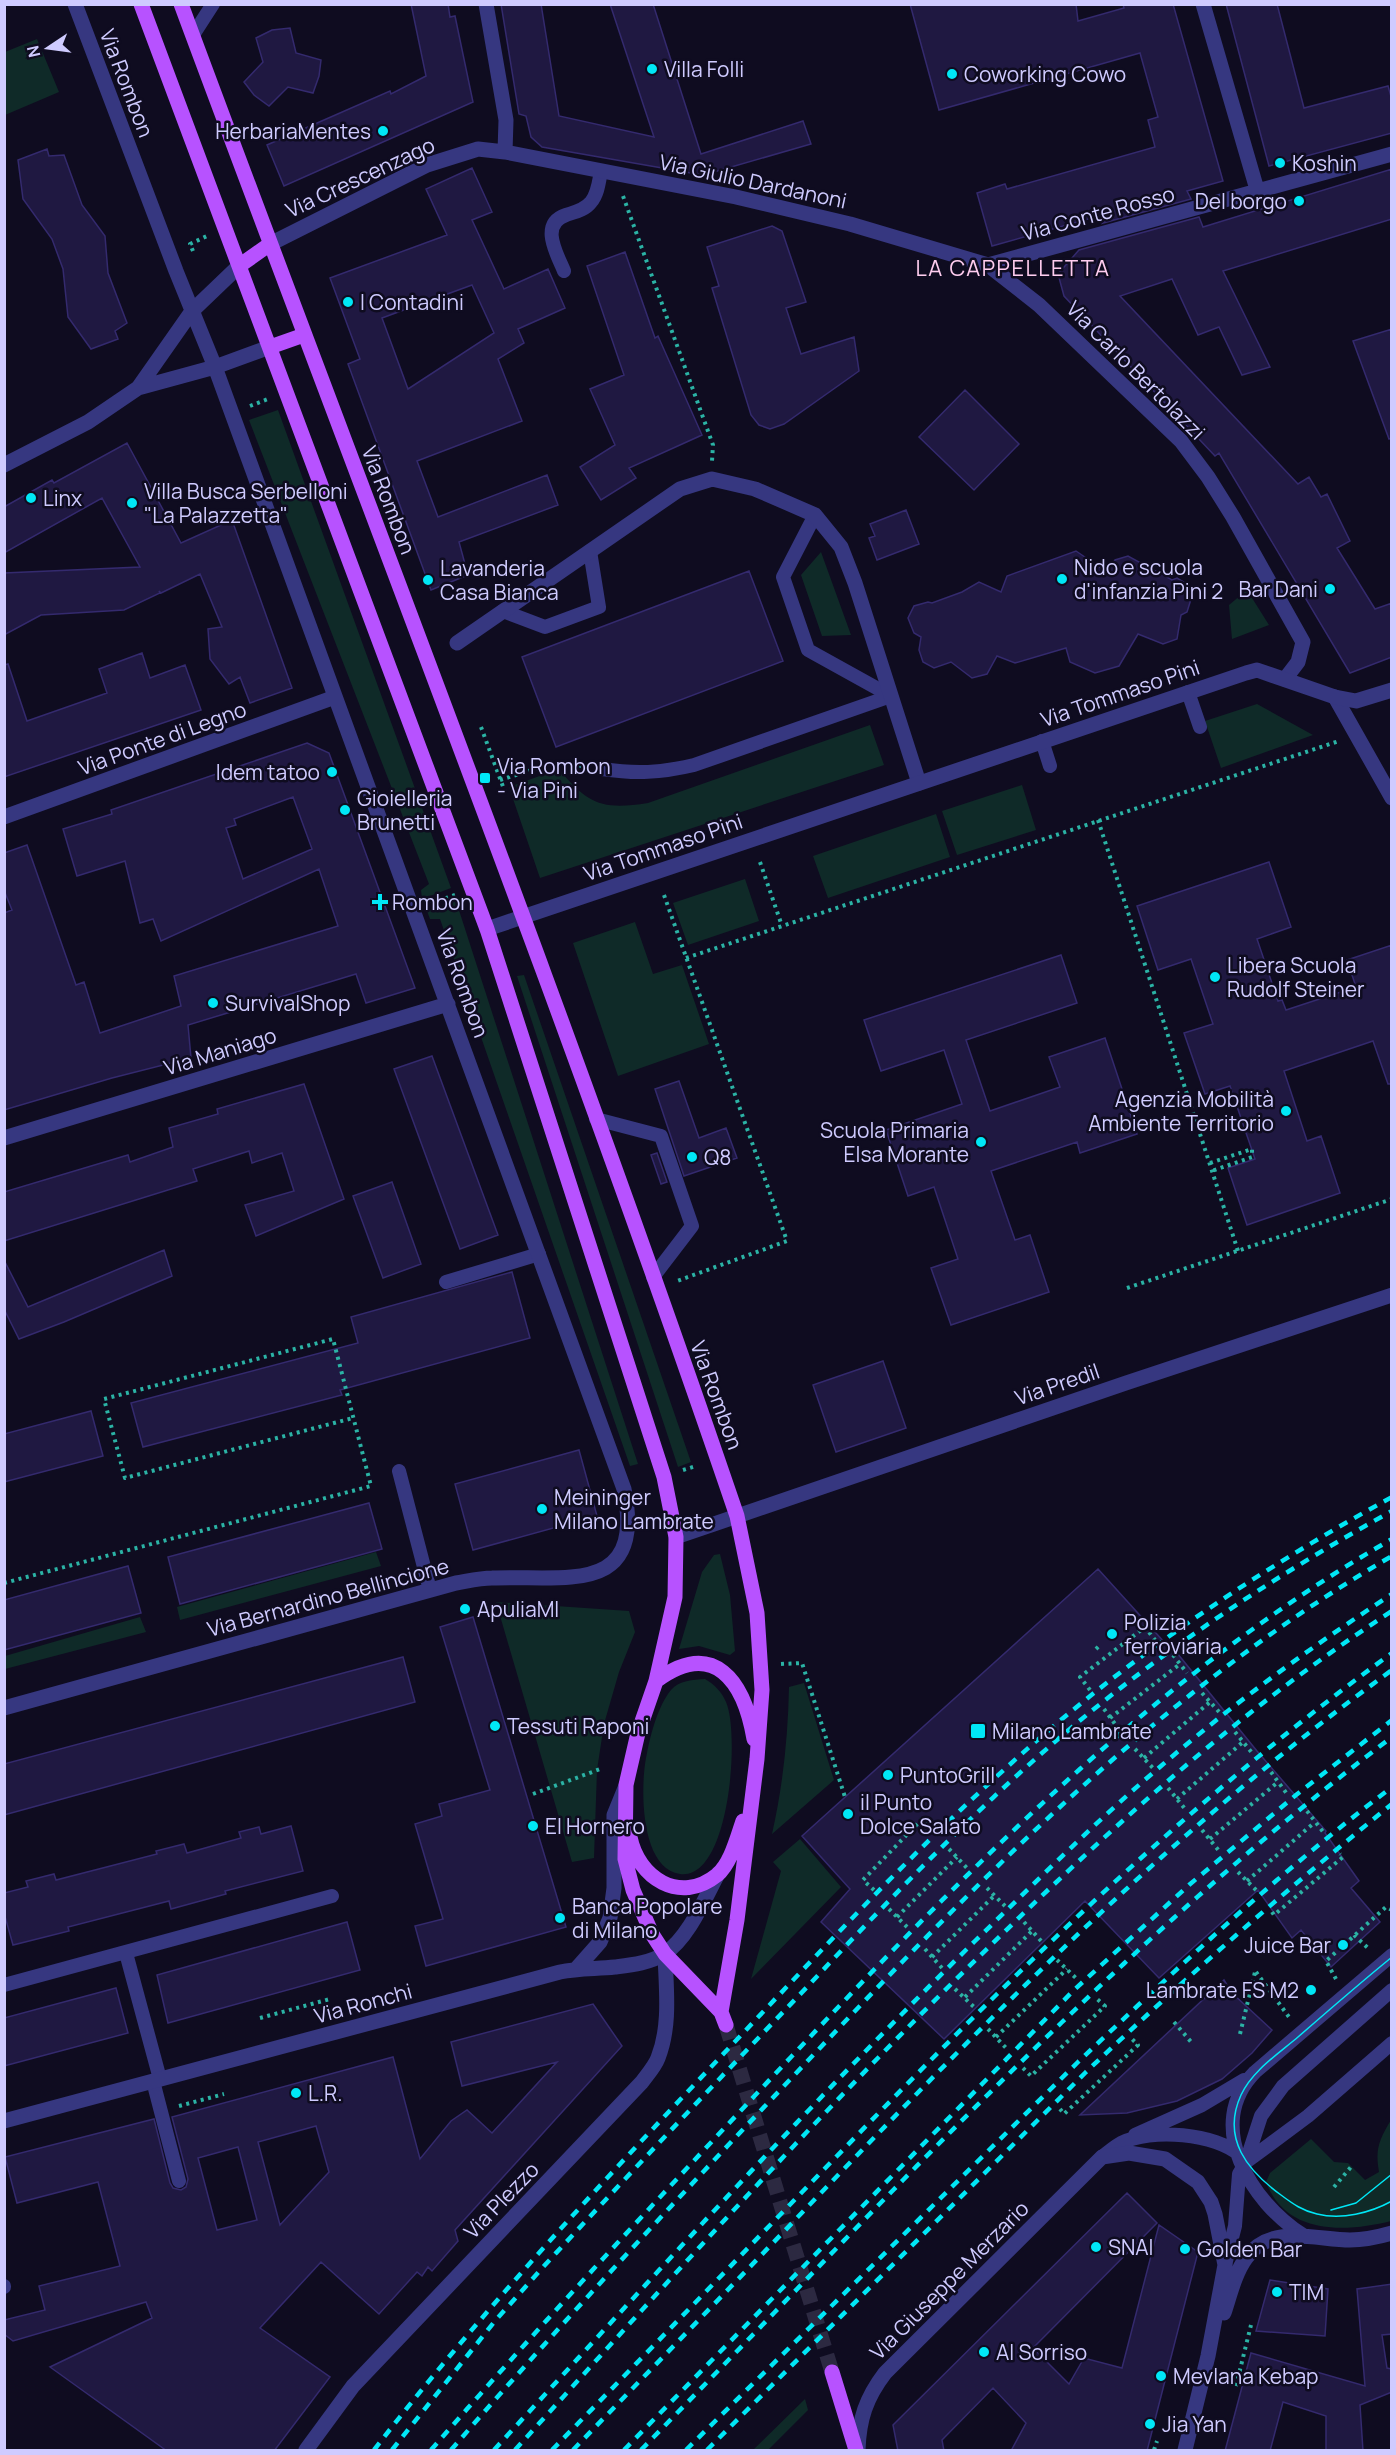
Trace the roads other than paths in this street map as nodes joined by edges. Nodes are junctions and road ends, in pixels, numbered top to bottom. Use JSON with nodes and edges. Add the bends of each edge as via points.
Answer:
{"nodes":[{"id":1,"x":75,"y":4,"type":"edge"},
{"id":2,"x":141,"y":4,"type":"edge"},
{"id":3,"x":182,"y":4,"type":"edge"},
{"id":4,"x":213,"y":4,"type":"edge"},
{"id":5,"x":486,"y":4,"type":"edge"},
{"id":6,"x":1203,"y":4,"type":"edge"},
{"id":7,"x":193,"y":35,"type":"junction"},
{"id":8,"x":505,"y":152,"type":"junction"},
{"id":9,"x":1392,"y":154,"type":"edge"},
{"id":10,"x":601,"y":171,"type":"junction"},
{"id":11,"x":1258,"y":193,"type":"junction"},
{"id":12,"x":270,"y":244,"type":"junction"},
{"id":13,"x":988,"y":265,"type":"junction"},
{"id":14,"x":240,"y":266,"type":"junction"},
{"id":15,"x":564,"y":271,"type":"dead end"},
{"id":16,"x":192,"y":311,"type":"junction"},
{"id":17,"x":304,"y":335,"type":"junction"},
{"id":18,"x":270,"y":347,"type":"junction"},
{"id":19,"x":215,"y":367,"type":"junction"},
{"id":20,"x":138,"y":388,"type":"junction"},
{"id":21,"x":4,"y":465,"type":"edge"},
{"id":22,"x":815,"y":514,"type":"junction"},
{"id":23,"x":590,"y":551,"type":"junction"},
{"id":24,"x":503,"y":611,"type":"junction"},
{"id":25,"x":457,"y":644,"type":"dead end"},
{"id":26,"x":1285,"y":679,"type":"junction"},
{"id":27,"x":1392,"y":690,"type":"edge"},
{"id":28,"x":1188,"y":693,"type":"junction"},
{"id":29,"x":891,"y":696,"type":"junction"},
{"id":30,"x":335,"y":697,"type":"junction"},
{"id":31,"x":1335,"y":697,"type":"junction"},
{"id":32,"x":1200,"y":727,"type":"dead end"},
{"id":33,"x":1042,"y":741,"type":"junction"},
{"id":34,"x":1050,"y":766,"type":"dead end"},
{"id":35,"x":602,"y":769,"type":"road end"},
{"id":36,"x":919,"y":783,"type":"junction"},
{"id":37,"x":1392,"y":798,"type":"edge"},
{"id":38,"x":4,"y":817,"type":"edge"},
{"id":39,"x":523,"y":917,"type":"junction"},
{"id":40,"x":487,"y":929,"type":"junction"},
{"id":41,"x":448,"y":1004,"type":"junction"},
{"id":42,"x":596,"y":1119,"type":"junction"},
{"id":43,"x":4,"y":1138,"type":"edge"},
{"id":44,"x":539,"y":1254,"type":"junction"},
{"id":45,"x":446,"y":1282,"type":"dead end"},
{"id":46,"x":655,"y":1283,"type":"junction"},
{"id":47,"x":1392,"y":1295,"type":"edge"},
{"id":48,"x":399,"y":1471,"type":"dead end"},
{"id":49,"x":628,"y":1514,"type":"joint"},
{"id":50,"x":737,"y":1516,"type":"junction"},
{"id":51,"x":676,"y":1537,"type":"junction"},
{"id":52,"x":430,"y":1590,"type":"junction"},
{"id":53,"x":656,"y":1681,"type":"junction"},
{"id":54,"x":4,"y":1708,"type":"edge"},
{"id":55,"x":757,"y":1759,"type":"junction"},
{"id":56,"x":626,"y":1785,"type":"junction"},
{"id":57,"x":753,"y":1795,"type":"junction"},
{"id":58,"x":624,"y":1811,"type":"junction"},
{"id":59,"x":718,"y":1874,"type":"junction"},
{"id":60,"x":332,"y":1896,"type":"dead end"},
{"id":61,"x":126,"y":1953,"type":"junction"},
{"id":62,"x":665,"y":1954,"type":"junction"},
{"id":63,"x":1392,"y":1956,"type":"edge"},
{"id":64,"x":577,"y":1968,"type":"junction"},
{"id":65,"x":4,"y":1985,"type":"edge"},
{"id":66,"x":1392,"y":1990,"type":"edge"},
{"id":67,"x":1392,"y":2043,"type":"edge"},
{"id":68,"x":1255,"y":2072,"type":"junction"},
{"id":69,"x":157,"y":2080,"type":"junction"},
{"id":70,"x":4,"y":2121,"type":"edge"},
{"id":71,"x":1121,"y":2143,"type":"junction"},
{"id":72,"x":1102,"y":2157,"type":"junction"},
{"id":73,"x":1239,"y":2158,"type":"junction"},
{"id":74,"x":179,"y":2181,"type":"dead end"},
{"id":75,"x":1236,"y":2211,"type":"junction"},
{"id":76,"x":1392,"y":2233,"type":"edge"},
{"id":77,"x":1303,"y":2235,"type":"junction"},
{"id":78,"x":1225,"y":2265,"type":"junction"},
{"id":79,"x":1208,"y":2356,"type":"junction"},
{"id":80,"x":832,"y":2372,"type":"tunnel mouth"},
{"id":81,"x":306,"y":2451,"type":"edge"},
{"id":82,"x":857,"y":2451,"type":"edge"},
{"id":83,"x":1185,"y":2451,"type":"edge"}],
"edges":[{"from":1,"to":16,"type":"street","name":"Via Rombon"},
{"from":2,"to":14,"type":"main road","name":"Via Rombon"},
{"from":3,"to":7,"type":"main road","name":"Via Rombon"},
{"from":4,"to":7,"type":"lane"},
{"from":5,"to":8,"type":"street","via":[[506,120]]},
{"from":6,"to":11,"type":"street"},
{"from":7,"to":12,"type":"main road","name":"Via Rombon"},
{"from":8,"to":10,"type":"street","name":"Via Giulio Dardanoni"},
{"from":8,"to":12,"type":"street","name":"Via Crescenzago","via":[[478,149],[427,165]]},
{"from":9,"to":11,"type":"street","name":"Via Conte Rosso"},
{"from":10,"to":13,"type":"street","name":"Via Giulio Dardanoni","via":[[850,224]]},
{"from":10,"to":15,"type":"lane","via":[[593,200],[562,216],[552,229],[553,246]]},
{"from":11,"to":13,"type":"street","name":"Via Conte Rosso"},
{"from":12,"to":14,"type":"main road"},
{"from":12,"to":17,"type":"main road","name":"Via Rombon"},
{"from":13,"to":26,"type":"street","name":"Via Carlo Bertolazzi","via":[[1039,305],[1194,458],[1233,517],[1303,642],[1298,662]]},
{"from":14,"to":16,"type":"street"},
{"from":14,"to":18,"type":"main road","name":"Via Rombon"},
{"from":16,"to":19,"type":"street","name":"Via Rombon"},
{"from":16,"to":20,"type":"street"},
{"from":17,"to":18,"type":"main road"},
{"from":17,"to":39,"type":"main road","name":"Via Rombon"},
{"from":18,"to":19,"type":"street"},
{"from":18,"to":40,"type":"main road","name":"Via Rombon"},
{"from":19,"to":20,"type":"street"},
{"from":19,"to":30,"type":"street","name":"Via Rombon"},
{"from":20,"to":21,"type":"street","via":[[88,422]]},
{"from":22,"to":23,"type":"street","via":[[755,489],[712,479],[680,489]]},
{"from":22,"to":29,"type":"street","via":[[841,548]]},
{"from":22,"to":29,"type":"lane","via":[[783,577],[808,650]]},
{"from":23,"to":24,"type":"street"},
{"from":23,"to":24,"type":"lane","via":[[599,607],[545,627]]},
{"from":24,"to":25,"type":"street"},
{"from":26,"to":28,"type":"street","name":"Via Tommaso Pini","via":[[1257,670]]},
{"from":26,"to":31,"type":"street","name":"Via Tommaso Pini"},
{"from":27,"to":31,"type":"street","name":"Via Tommaso Pini","via":[[1356,701]]},
{"from":28,"to":32,"type":"lane"},
{"from":28,"to":33,"type":"street","name":"Via Tommaso Pini"},
{"from":29,"to":35,"type":"lane","via":[[694,765],[631,774]]},
{"from":29,"to":36,"type":"street"},
{"from":30,"to":38,"type":"street","name":"Via Ponte di Legno"},
{"from":30,"to":41,"type":"street","name":"Via Rombon"},
{"from":31,"to":37,"type":"street"},
{"from":33,"to":34,"type":"lane"},
{"from":33,"to":36,"type":"street","name":"Via Tommaso Pini"},
{"from":36,"to":39,"type":"street","name":"Via Tommaso Pini"},
{"from":39,"to":40,"type":"street","name":"Via Rombon"},
{"from":39,"to":42,"type":"main road","name":"Via Rombon"},
{"from":40,"to":51,"type":"main road","name":"Via Rombon","via":[[659,1462]]},
{"from":41,"to":43,"type":"street","name":"Via Maniago"},
{"from":41,"to":44,"type":"street","name":"Via Rombon"},
{"from":42,"to":46,"type":"main road","name":"Via Rombon"},
{"from":42,"to":46,"type":"lane","via":[[661,1136],[692,1226]]},
{"from":44,"to":45,"type":"lane"},
{"from":44,"to":49,"type":"street","name":"Via Rombon","via":[[624,1489]]},
{"from":46,"to":50,"type":"main road","name":"Via Rombon"},
{"from":47,"to":50,"type":"street","name":"Via Predil"},
{"from":48,"to":52,"type":"lane"},
{"from":49,"to":52,"type":"street","name":"Via Bernardino Bellincione","via":[[620,1555],[599,1572],[556,1579],[490,1578]]},
{"from":50,"to":51,"type":"street","name":"Via Predil"},
{"from":50,"to":55,"type":"main road","name":"Via Rombon","via":[[755,1603],[760,1655]]},
{"from":51,"to":53,"type":"main road","name":"Via Rombon","via":[[675,1597]]},
{"from":52,"to":54,"type":"street","name":"Via Bernardino Bellincione"},
{"from":53,"to":55,"type":"main road","via":[[683,1665],[715,1665],[746,1707]]},
{"from":53,"to":56,"type":"main road"},
{"from":55,"to":57,"type":"main road"},
{"from":56,"to":58,"type":"main road"},
{"from":56,"to":64,"type":"street","via":[[614,1815],[610,1918],[600,1942]]},
{"from":57,"to":59,"type":"main road","via":[[737,1839]]},
{"from":57,"to":62,"type":"main road","via":[[724,2018]]},
{"from":58,"to":59,"type":"main road","via":[[633,1851],[657,1880],[669,1887],[695,1887]]},
{"from":58,"to":62,"type":"main road","via":[[625,1859],[633,1890]]},
{"from":59,"to":62,"type":"street","via":[[690,1926]]},
{"from":60,"to":61,"type":"lane"},
{"from":61,"to":65,"type":"lane"},
{"from":61,"to":69,"type":"lane"},
{"from":62,"to":64,"type":"street","name":"Via Ronchi","via":[[631,1965]]},
{"from":62,"to":81,"type":"street","name":"Via Plezzo","via":[[667,2011],[658,2060],[642,2082],[353,2386]]},
{"from":63,"to":68,"type":"lane"},
{"from":64,"to":69,"type":"street","name":"Via Ronchi"},
{"from":66,"to":73,"type":"lane","via":[[1283,2086],[1261,2116]]},
{"from":67,"to":73,"type":"lane","via":[[1308,2116]]},
{"from":68,"to":71,"type":"lane","via":[[1216,2098]]},
{"from":68,"to":73,"type":"lane","via":[[1238,2094],[1232,2123]]},
{"from":69,"to":70,"type":"street","name":"Via Ronchi"},
{"from":69,"to":74,"type":"lane"},
{"from":71,"to":72,"type":"lane"},
{"from":71,"to":73,"type":"lane","via":[[1164,2134],[1206,2140]]},
{"from":72,"to":78,"type":"street","via":[[1129,2153],[1152,2156],[1189,2174],[1211,2202]]},
{"from":72,"to":82,"type":"street","name":"Via Giuseppe Merzario","via":[[885,2373],[867,2398]]},
{"from":73,"to":75,"type":"lane"},
{"from":73,"to":75,"type":"lane"},
{"from":73,"to":77,"type":"lane","via":[[1271,2210]]},
{"from":75,"to":78,"type":"lane"},
{"from":76,"to":77,"type":"street","via":[[1352,2240]]},
{"from":77,"to":79,"type":"street","via":[[1271,2240],[1246,2258]]},
{"from":78,"to":79,"type":"street"},
{"from":79,"to":83,"type":"street"},
{"from":80,"to":82,"type":"main road"}]}
